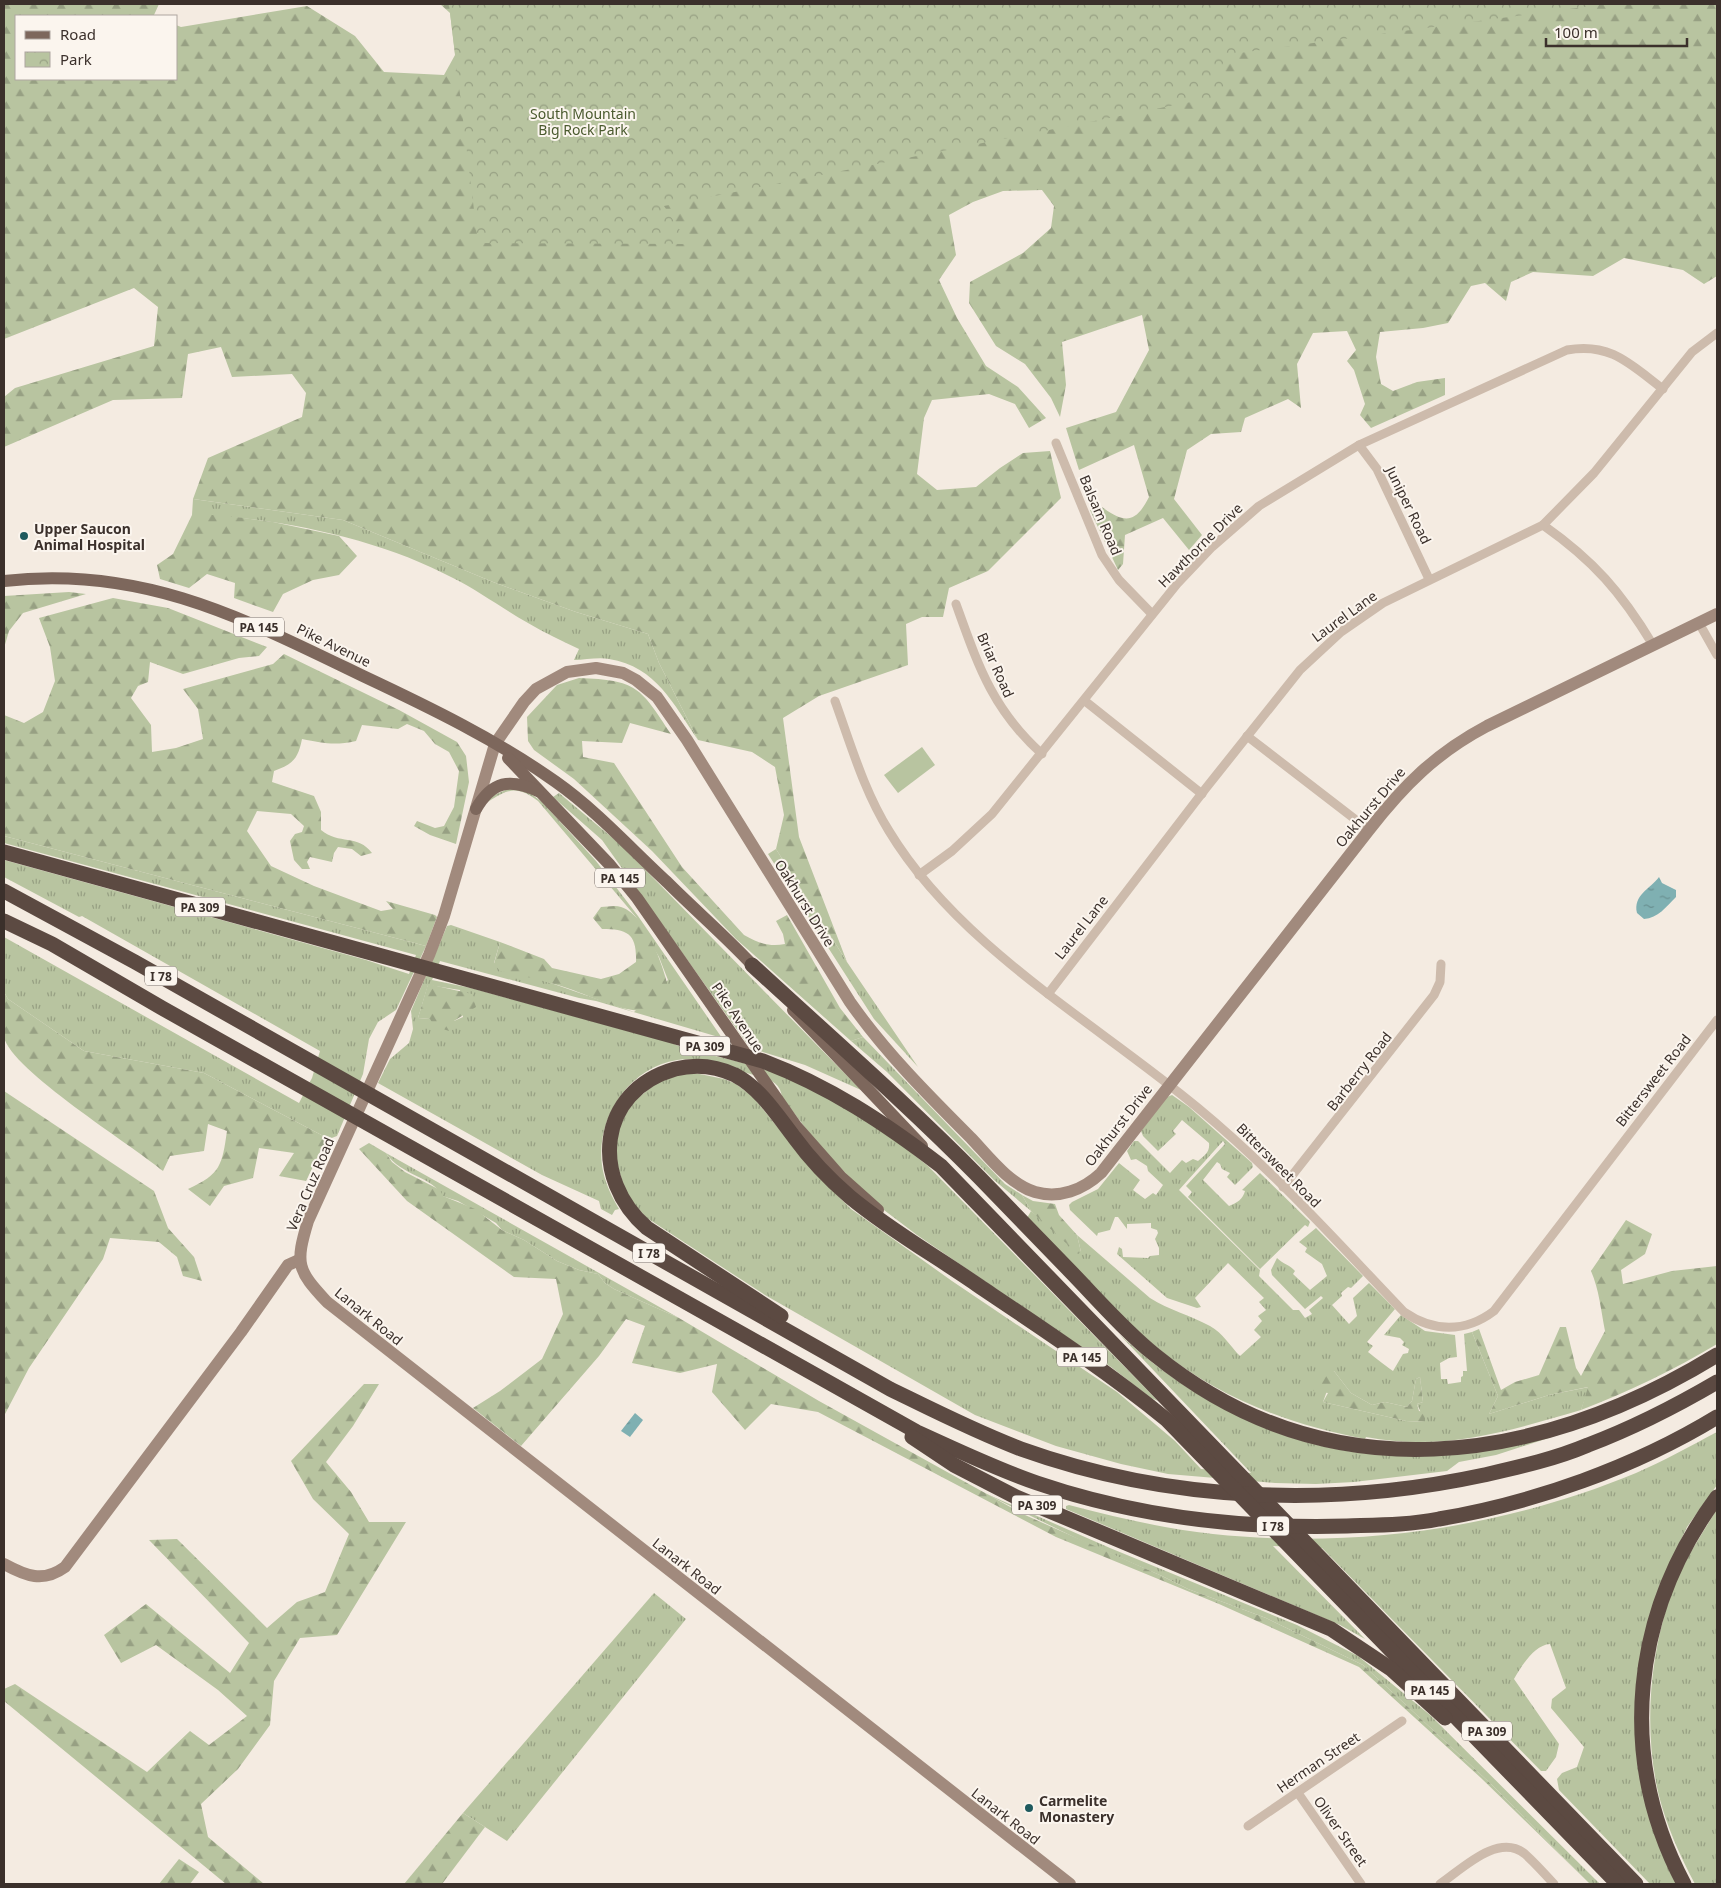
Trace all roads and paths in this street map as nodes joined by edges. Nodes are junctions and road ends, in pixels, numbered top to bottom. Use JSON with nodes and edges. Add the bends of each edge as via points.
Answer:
{"nodes":[{"id":1,"x":1717,"y":333,"type":"edge"},
{"id":2,"x":1663,"y":389,"type":"junction"},
{"id":3,"x":1056,"y":443,"type":"dead end"},
{"id":4,"x":1360,"y":445,"type":"junction"},
{"id":5,"x":1543,"y":525,"type":"junction"},
{"id":6,"x":1429,"y":579,"type":"junction"},
{"id":7,"x":4,"y":581,"type":"edge"},
{"id":8,"x":956,"y":604,"type":"dead end"},
{"id":9,"x":1152,"y":614,"type":"junction"},
{"id":10,"x":1717,"y":614,"type":"edge"},
{"id":11,"x":1699,"y":623,"type":"junction"},
{"id":12,"x":1653,"y":646,"type":"junction"},
{"id":13,"x":1717,"y":655,"type":"edge"},
{"id":14,"x":836,"y":701,"type":"dead end"},
{"id":15,"x":1085,"y":701,"type":"junction"},
{"id":16,"x":1247,"y":736,"type":"junction"},
{"id":17,"x":495,"y":744,"type":"junction"},
{"id":18,"x":1042,"y":754,"type":"junction"},
{"id":19,"x":543,"y":794,"type":"junction"},
{"id":20,"x":1202,"y":794,"type":"junction"},
{"id":21,"x":476,"y":809,"type":"junction"},
{"id":22,"x":1369,"y":830,"type":"junction"},
{"id":23,"x":4,"y":852,"type":"edge"},
{"id":24,"x":918,"y":875,"type":"junction"},
{"id":25,"x":4,"y":891,"type":"edge"},
{"id":26,"x":4,"y":921,"type":"edge"},
{"id":27,"x":1441,"y":964,"type":"dead end"},
{"id":28,"x":752,"y":965,"type":"junction"},
{"id":29,"x":1048,"y":994,"type":"junction"},
{"id":30,"x":1717,"y":1020,"type":"edge"},
{"id":31,"x":1169,"y":1084,"type":"junction"},
{"id":32,"x":941,"y":1166,"type":"junction"},
{"id":33,"x":1283,"y":1187,"type":"junction"},
{"id":34,"x":299,"y":1260,"type":"junction"},
{"id":35,"x":978,"y":1285,"type":"junction"},
{"id":36,"x":1717,"y":1355,"type":"edge"},
{"id":37,"x":1717,"y":1382,"type":"edge"},
{"id":38,"x":836,"y":1388,"type":"junction"},
{"id":39,"x":890,"y":1389,"type":"junction"},
{"id":40,"x":1717,"y":1417,"type":"edge"},
{"id":41,"x":1717,"y":1497,"type":"edge"},
{"id":42,"x":4,"y":1564,"type":"edge"},
{"id":43,"x":1402,"y":1720,"type":"dead end"},
{"id":44,"x":1298,"y":1793,"type":"junction"},
{"id":45,"x":1540,"y":1805,"type":"junction"},
{"id":46,"x":1248,"y":1826,"type":"dead end"},
{"id":47,"x":1070,"y":1884,"type":"edge"},
{"id":48,"x":1361,"y":1884,"type":"edge"},
{"id":49,"x":1440,"y":1884,"type":"edge"},
{"id":50,"x":1554,"y":1884,"type":"edge"},
{"id":51,"x":1618,"y":1884,"type":"edge"},
{"id":52,"x":1636,"y":1884,"type":"edge"},
{"id":53,"x":1684,"y":1884,"type":"edge"}],
"edges":[{"from":1,"to":2,"type":"street","name":"Laurel Lane","via":[[1692,352]]},
{"from":2,"to":4,"type":"street","name":"Hawthorne Drive","via":[[1613,353],[1592,348],[1567,350]]},
{"from":2,"to":5,"type":"street","name":"Laurel Lane","via":[[1594,473]]},
{"from":3,"to":9,"type":"street","name":"Balsam Road","via":[[1102,555],[1118,580]]},
{"from":4,"to":6,"type":"street","name":"Juniper Road","via":[[1377,470]]},
{"from":4,"to":9,"type":"street","name":"Hawthorne Drive","via":[[1258,506],[1212,547]]},
{"from":5,"to":6,"type":"street","name":"Laurel Lane"},
{"from":5,"to":12,"type":"street","via":[[1587,558],[1606,577]]},
{"from":6,"to":16,"type":"street","name":"Laurel Lane","via":[[1361,617],[1328,644],[1300,670]]},
{"from":7,"to":17,"type":"main road","name":"Pike Avenue","number":"PA 145","via":[[47,578],[108,581],[199,602],[280,636]]},
{"from":8,"to":18,"type":"street","name":"Briar Road","via":[[989,690],[1015,727]]},
{"from":9,"to":15,"type":"street","name":"Hawthorne Drive"},
{"from":10,"to":11,"type":"street","name":"Oakhurst Drive"},
{"from":11,"to":12,"type":"street","name":"Oakhurst Drive"},
{"from":11,"to":13,"type":"street"},
{"from":12,"to":22,"type":"street","name":"Oakhurst Drive","via":[[1457,742],[1411,779]]},
{"from":14,"to":24,"type":"street","name":"Bittersweet Road","via":[[874,805]]},
{"from":15,"to":18,"type":"street","name":"Hawthorne Drive"},
{"from":15,"to":20,"type":"street"},
{"from":16,"to":20,"type":"street","name":"Laurel Lane"},
{"from":16,"to":22,"type":"street"},
{"from":17,"to":19,"type":"main road","name":"Pike Avenue","number":"PA 145"},
{"from":17,"to":21,"type":"street"},
{"from":17,"to":28,"type":"main road","name":"Pike Avenue","number":"PA 145","via":[[555,781],[595,812]]},
{"from":17,"to":31,"type":"street","name":"Oakhurst Drive","via":[[536,689],[567,672],[608,670],[648,688],[687,740],[866,1025],[1005,1173],[1024,1188],[1058,1194],[1076,1190],[1093,1181]]},
{"from":18,"to":24,"type":"street","name":"Hawthorne Drive","via":[[992,814],[952,851]]},
{"from":19,"to":21,"type":"main road","via":[[519,784],[502,784],[487,792]]},
{"from":19,"to":35,"type":"main road","name":"Pike Avenue","number":"PA 145","via":[[637,898],[766,1085],[796,1126],[841,1177],[867,1202]]},
{"from":20,"to":29,"type":"street","name":"Laurel Lane"},
{"from":21,"to":34,"type":"street","name":"Vera Cruz Road","via":[[438,932],[308,1221]]},
{"from":22,"to":31,"type":"street","name":"Oakhurst Drive"},
{"from":23,"to":32,"type":"highway","number":"PA 309","via":[[779,1067],[858,1106]]},
{"from":24,"to":29,"type":"street","name":"Bittersweet Road","via":[[962,922]]},
{"from":25,"to":39,"type":"highway","number":"I 78"},
{"from":26,"to":38,"type":"highway","number":"I 78","via":[[52,944]]},
{"from":27,"to":33,"type":"street","name":"Barberry Road","via":[[1440,982],[1434,995]]},
{"from":28,"to":32,"type":"main road","number":"PA 145"},
{"from":28,"to":36,"type":"highway","via":[[914,1113],[1155,1355],[1207,1392],[1270,1423],[1326,1440],[1373,1448],[1469,1448],[1526,1437],[1599,1413],[1644,1394]]},
{"from":29,"to":31,"type":"street","name":"Bittersweet Road"},
{"from":30,"to":33,"type":"street","name":"Bittersweet Road","via":[[1502,1303],[1473,1324],[1458,1328],[1436,1327],[1404,1312]]},
{"from":31,"to":33,"type":"street","name":"Bittersweet Road","via":[[1222,1128]]},
{"from":32,"to":52,"type":"highway","number":"PA 309"},
{"from":34,"to":42,"type":"street","via":[[288,1265],[65,1566],[51,1575],[32,1577]]},
{"from":34,"to":47,"type":"street","name":"Lanark Road","via":[[306,1280],[327,1302]]},
{"from":35,"to":39,"type":"highway","via":[[905,1239],[849,1196],[825,1173],[748,1083],[736,1076],[709,1067],[681,1067],[651,1078],[629,1098],[614,1123],[609,1160],[618,1192],[637,1219]]},
{"from":35,"to":45,"type":"highway","number":"PA 145","via":[[1133,1392],[1181,1435]]},
{"from":37,"to":39,"type":"highway","number":"I 78","via":[[1669,1410],[1587,1446],[1513,1468],[1429,1486],[1308,1497],[1193,1489],[1080,1467],[1021,1449]]},
{"from":38,"to":40,"type":"highway","number":"I 78","via":[[918,1432],[989,1465],[1046,1486],[1158,1515],[1215,1523],[1304,1528],[1438,1520],[1512,1502],[1604,1474]]},
{"from":38,"to":45,"type":"highway","number":"PA 309","via":[[954,1465],[1016,1497],[1309,1619],[1352,1641],[1409,1684]]},
{"from":41,"to":53,"type":"highway","via":[[1691,1535],[1663,1593],[1655,1617],[1644,1680],[1642,1731],[1648,1781],[1660,1827]]},
{"from":43,"to":44,"type":"street","name":"Herman Street"},
{"from":44,"to":46,"type":"street","name":"Herman Street"},
{"from":44,"to":48,"type":"street","name":"Oliver Street"},
{"from":45,"to":51,"type":"highway","number":"PA 309"},
{"from":49,"to":50,"type":"street","via":[[1492,1850],[1508,1847],[1524,1853]]}]}
